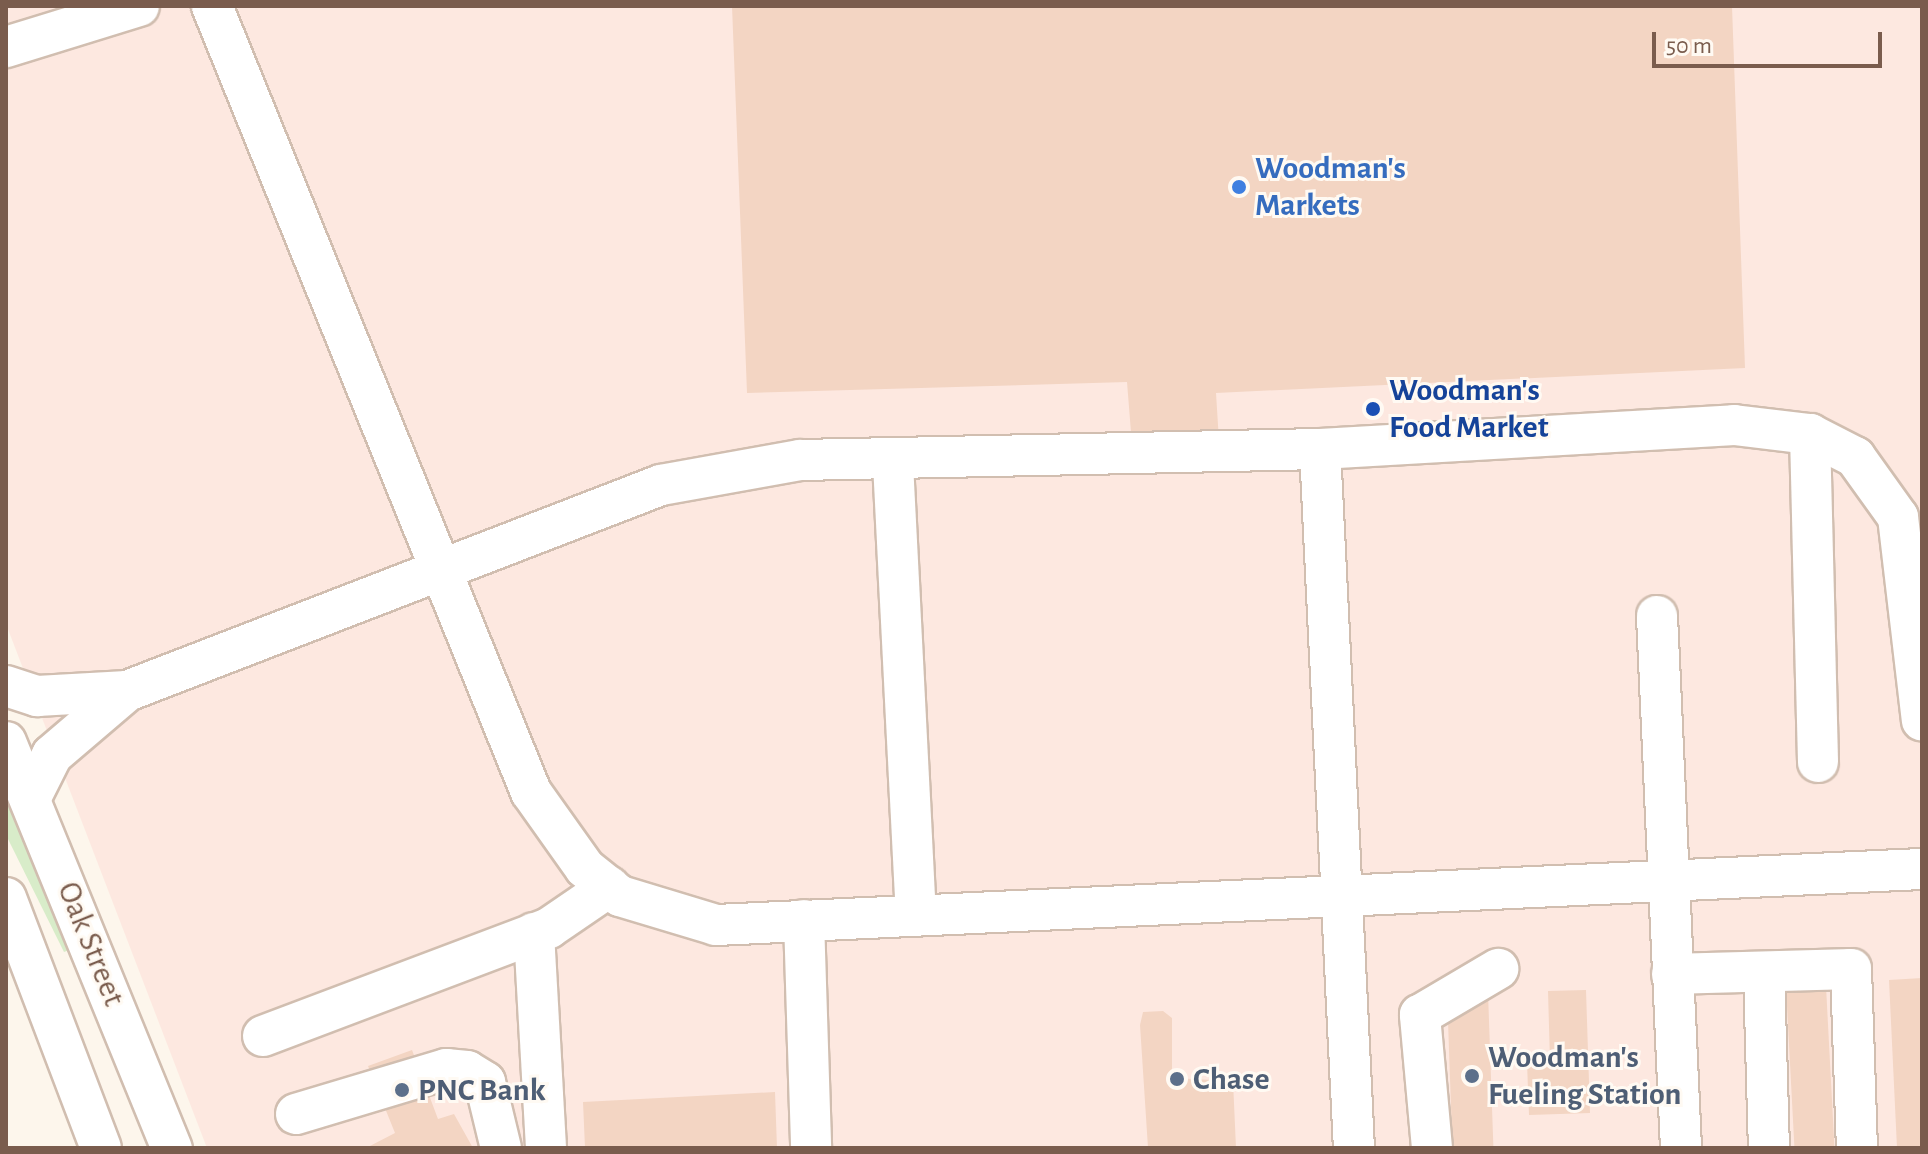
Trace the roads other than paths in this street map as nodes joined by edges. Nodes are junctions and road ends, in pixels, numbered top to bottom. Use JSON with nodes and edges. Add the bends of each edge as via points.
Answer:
{"nodes":[{"id":1,"x":139,"y":6,"type":"edge"},
{"id":2,"x":212,"y":6,"type":"edge"},
{"id":3,"x":6,"y":47,"type":"edge"},
{"id":4,"x":1810,"y":434,"type":"junction"},
{"id":5,"x":1320,"y":449,"type":"junction"},
{"id":6,"x":893,"y":463,"type":"junction"},
{"id":7,"x":1910,"y":510,"type":"edge"},
{"id":8,"x":440,"y":566,"type":"junction"},
{"id":9,"x":1657,"y":616,"type":"dead end"},
{"id":10,"x":6,"y":686,"type":"edge"},
{"id":11,"x":127,"y":691,"type":"junction"},
{"id":12,"x":1922,"y":721,"type":"edge"},
{"id":13,"x":6,"y":742,"type":"edge"},
{"id":14,"x":1818,"y":762,"type":"dead end"},
{"id":15,"x":30,"y":799,"type":"junction"},
{"id":16,"x":1922,"y":869,"type":"edge"},
{"id":17,"x":1668,"y":879,"type":"junction"},
{"id":18,"x":609,"y":887,"type":"junction"},
{"id":19,"x":1341,"y":893,"type":"junction"},
{"id":20,"x":6,"y":898,"type":"edge"},
{"id":21,"x":916,"y":915,"type":"junction"},
{"id":22,"x":804,"y":920,"type":"junction"},
{"id":23,"x":534,"y":933,"type":"junction"},
{"id":24,"x":1498,"y":969,"type":"dead end"},
{"id":25,"x":1764,"y":972,"type":"junction"},
{"id":26,"x":1672,"y":974,"type":"junction"},
{"id":27,"x":263,"y":1036,"type":"dead end"},
{"id":28,"x":296,"y":1114,"type":"dead end"},
{"id":29,"x":101,"y":1148,"type":"edge"},
{"id":30,"x":172,"y":1148,"type":"edge"},
{"id":31,"x":501,"y":1148,"type":"edge"},
{"id":32,"x":546,"y":1148,"type":"edge"},
{"id":33,"x":811,"y":1148,"type":"edge"},
{"id":34,"x":1354,"y":1148,"type":"edge"},
{"id":35,"x":1432,"y":1148,"type":"edge"},
{"id":36,"x":1681,"y":1148,"type":"edge"},
{"id":37,"x":1769,"y":1148,"type":"edge"},
{"id":38,"x":1857,"y":1148,"type":"edge"}],
"edges":[{"from":1,"to":3,"type":"street"},
{"from":2,"to":8,"type":"street"},
{"from":4,"to":5,"type":"street","via":[[1734,425]]},
{"from":4,"to":7,"type":"street","via":[[1855,457]]},
{"from":4,"to":14,"type":"street"},
{"from":5,"to":6,"type":"street"},
{"from":5,"to":19,"type":"street"},
{"from":6,"to":8,"type":"street","via":[[800,460],[661,485]]},
{"from":6,"to":21,"type":"street"},
{"from":7,"to":12,"type":"street"},
{"from":8,"to":11,"type":"street"},
{"from":8,"to":18,"type":"street","via":[[531,792],[585,868]]},
{"from":9,"to":17,"type":"street"},
{"from":10,"to":11,"type":"street","via":[[37,696]]},
{"from":11,"to":15,"type":"street","via":[[52,755]]},
{"from":13,"to":15,"type":"street","name":"Oak Street"},
{"from":15,"to":30,"type":"street","name":"Oak Street"},
{"from":16,"to":17,"type":"street"},
{"from":17,"to":19,"type":"street"},
{"from":17,"to":26,"type":"street"},
{"from":18,"to":22,"type":"street","via":[[674,916],[716,925]]},
{"from":18,"to":23,"type":"street"},
{"from":19,"to":21,"type":"street"},
{"from":19,"to":34,"type":"street"},
{"from":20,"to":29,"type":"street","name":"Oak Street"},
{"from":21,"to":22,"type":"street"},
{"from":22,"to":33,"type":"street"},
{"from":23,"to":27,"type":"street"},
{"from":23,"to":32,"type":"street"},
{"from":24,"to":35,"type":"street","via":[[1420,1015]]},
{"from":25,"to":26,"type":"street"},
{"from":25,"to":37,"type":"street"},
{"from":25,"to":38,"type":"street","via":[[1851,969]]},
{"from":26,"to":36,"type":"street"},
{"from":28,"to":31,"type":"street","via":[[446,1069],[467,1071],[485,1082]]}]}
